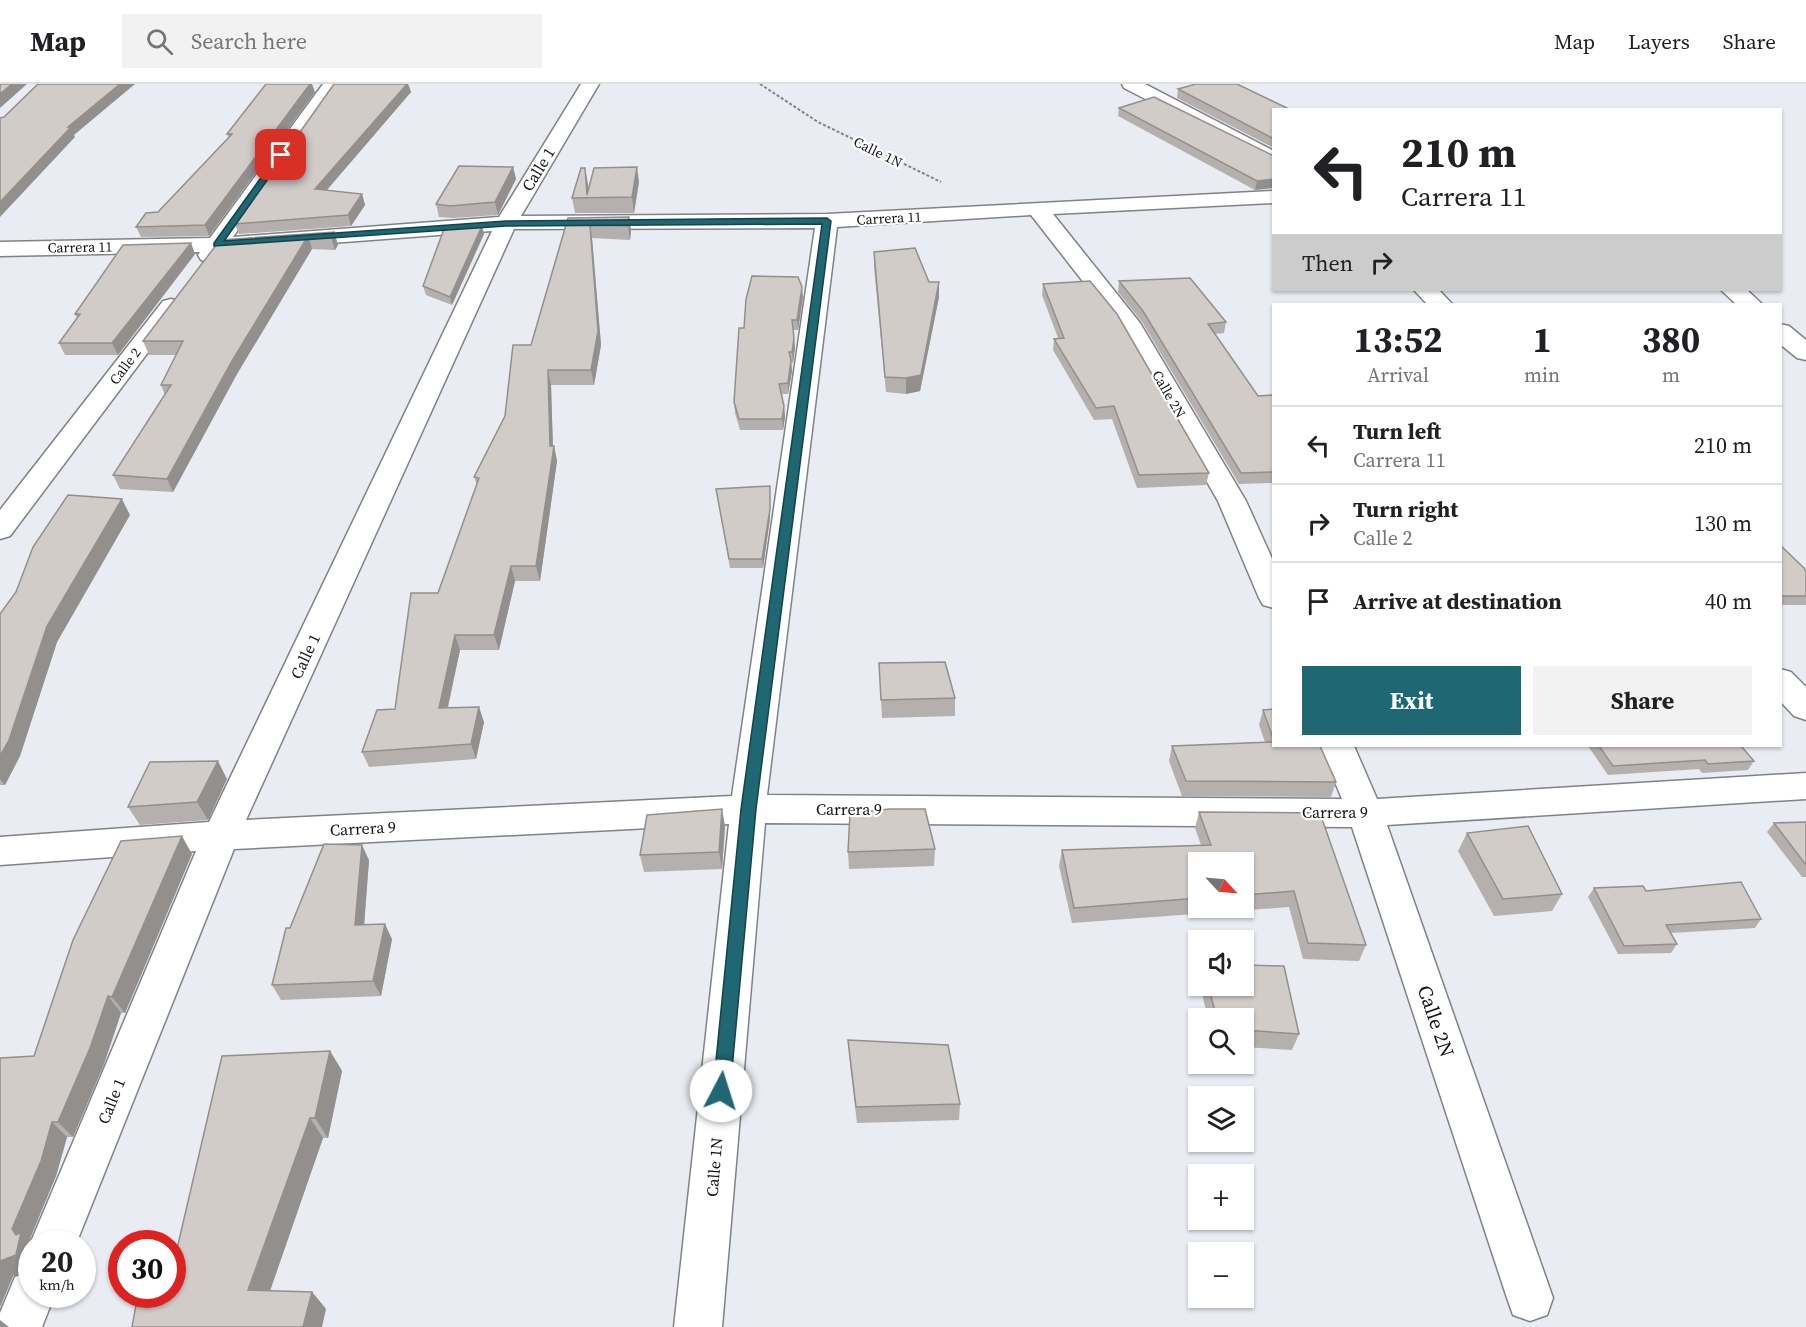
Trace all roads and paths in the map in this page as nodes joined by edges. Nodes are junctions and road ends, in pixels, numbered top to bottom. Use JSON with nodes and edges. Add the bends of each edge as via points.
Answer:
{"nodes":[{"id":1,"x":332,"y":84,"type":"edge"},
{"id":2,"x":590,"y":84,"type":"edge"},
{"id":3,"x":760,"y":84,"type":"edge"},
{"id":4,"x":1131,"y":84,"type":"edge"},
{"id":5,"x":1272,"y":158,"type":"edge"},
{"id":6,"x":1272,"y":197,"type":"edge"},
{"id":7,"x":1037,"y":208,"type":"junction"},
{"id":8,"x":1000,"y":212,"type":"junction"},
{"id":9,"x":827,"y":221,"type":"junction"},
{"id":10,"x":506,"y":223,"type":"junction"},
{"id":11,"x":217,"y":244,"type":"junction"},
{"id":12,"x":0,"y":249,"type":"edge"},
{"id":13,"x":196,"y":273,"type":"edge"},
{"id":14,"x":1427,"y":291,"type":"edge"},
{"id":15,"x":1734,"y":291,"type":"edge"},
{"id":16,"x":181,"y":292,"type":"edge"},
{"id":17,"x":1439,"y":303,"type":"edge"},
{"id":18,"x":1749,"y":303,"type":"edge"},
{"id":19,"x":1782,"y":333,"type":"edge"},
{"id":20,"x":1806,"y":353,"type":"edge"},
{"id":21,"x":0,"y":530,"type":"edge"},
{"id":22,"x":1272,"y":593,"type":"edge"},
{"id":23,"x":1782,"y":682,"type":"edge"},
{"id":24,"x":1806,"y":708,"type":"edge"},
{"id":25,"x":1337,"y":747,"type":"edge"},
{"id":26,"x":1806,"y":786,"type":"edge"},
{"id":27,"x":748,"y":809,"type":"junction"},
{"id":28,"x":1365,"y":813,"type":"junction"},
{"id":29,"x":221,"y":835,"type":"junction"},
{"id":30,"x":0,"y":851,"type":"edge"},
{"id":31,"x":58,"y":1230,"type":"edge"},
{"id":32,"x":1530,"y":1298,"type":"dead end"},
{"id":33,"x":26,"y":1308,"type":"edge"},
{"id":34,"x":18,"y":1327,"type":"edge"},
{"id":35,"x":698,"y":1327,"type":"edge"}],
"edges":[{"from":1,"to":11,"type":"street"},
{"from":2,"to":10,"type":"street","name":"Calle 1"},
{"from":3,"to":8,"type":"path","name":"Calle 1N","via":[[818,122]]},
{"from":4,"to":5,"type":"street"},
{"from":6,"to":7,"type":"street","name":"Carrera 11"},
{"from":7,"to":8,"type":"street","name":"Carrera 11"},
{"from":7,"to":22,"type":"street","name":"Calle 2N","via":[[1128,323],[1232,501]]},
{"from":8,"to":9,"type":"street","name":"Carrera 11"},
{"from":9,"to":10,"type":"street","name":"Carrera 11"},
{"from":9,"to":27,"type":"street","name":"Calle 1N"},
{"from":10,"to":11,"type":"street","name":"Carrera 11"},
{"from":10,"to":29,"type":"street","name":"Calle 1"},
{"from":11,"to":12,"type":"street","name":"Carrera 11"},
{"from":11,"to":13,"type":"street"},
{"from":14,"to":17,"type":"street"},
{"from":15,"to":18,"type":"street"},
{"from":16,"to":21,"type":"street","name":"Calle 2"},
{"from":19,"to":20,"type":"street"},
{"from":23,"to":24,"type":"street"},
{"from":25,"to":28,"type":"street","name":"Calle 2N"},
{"from":26,"to":28,"type":"street","name":"Carrera 9"},
{"from":27,"to":28,"type":"street","name":"Carrera 9"},
{"from":27,"to":29,"type":"street","name":"Carrera 9"},
{"from":27,"to":35,"type":"street","name":"Calle 1N"},
{"from":28,"to":32,"type":"street","name":"Calle 2N"},
{"from":29,"to":30,"type":"street","name":"Carrera 9"},
{"from":29,"to":31,"type":"street","name":"Calle 1"},
{"from":33,"to":34,"type":"street"}]}
